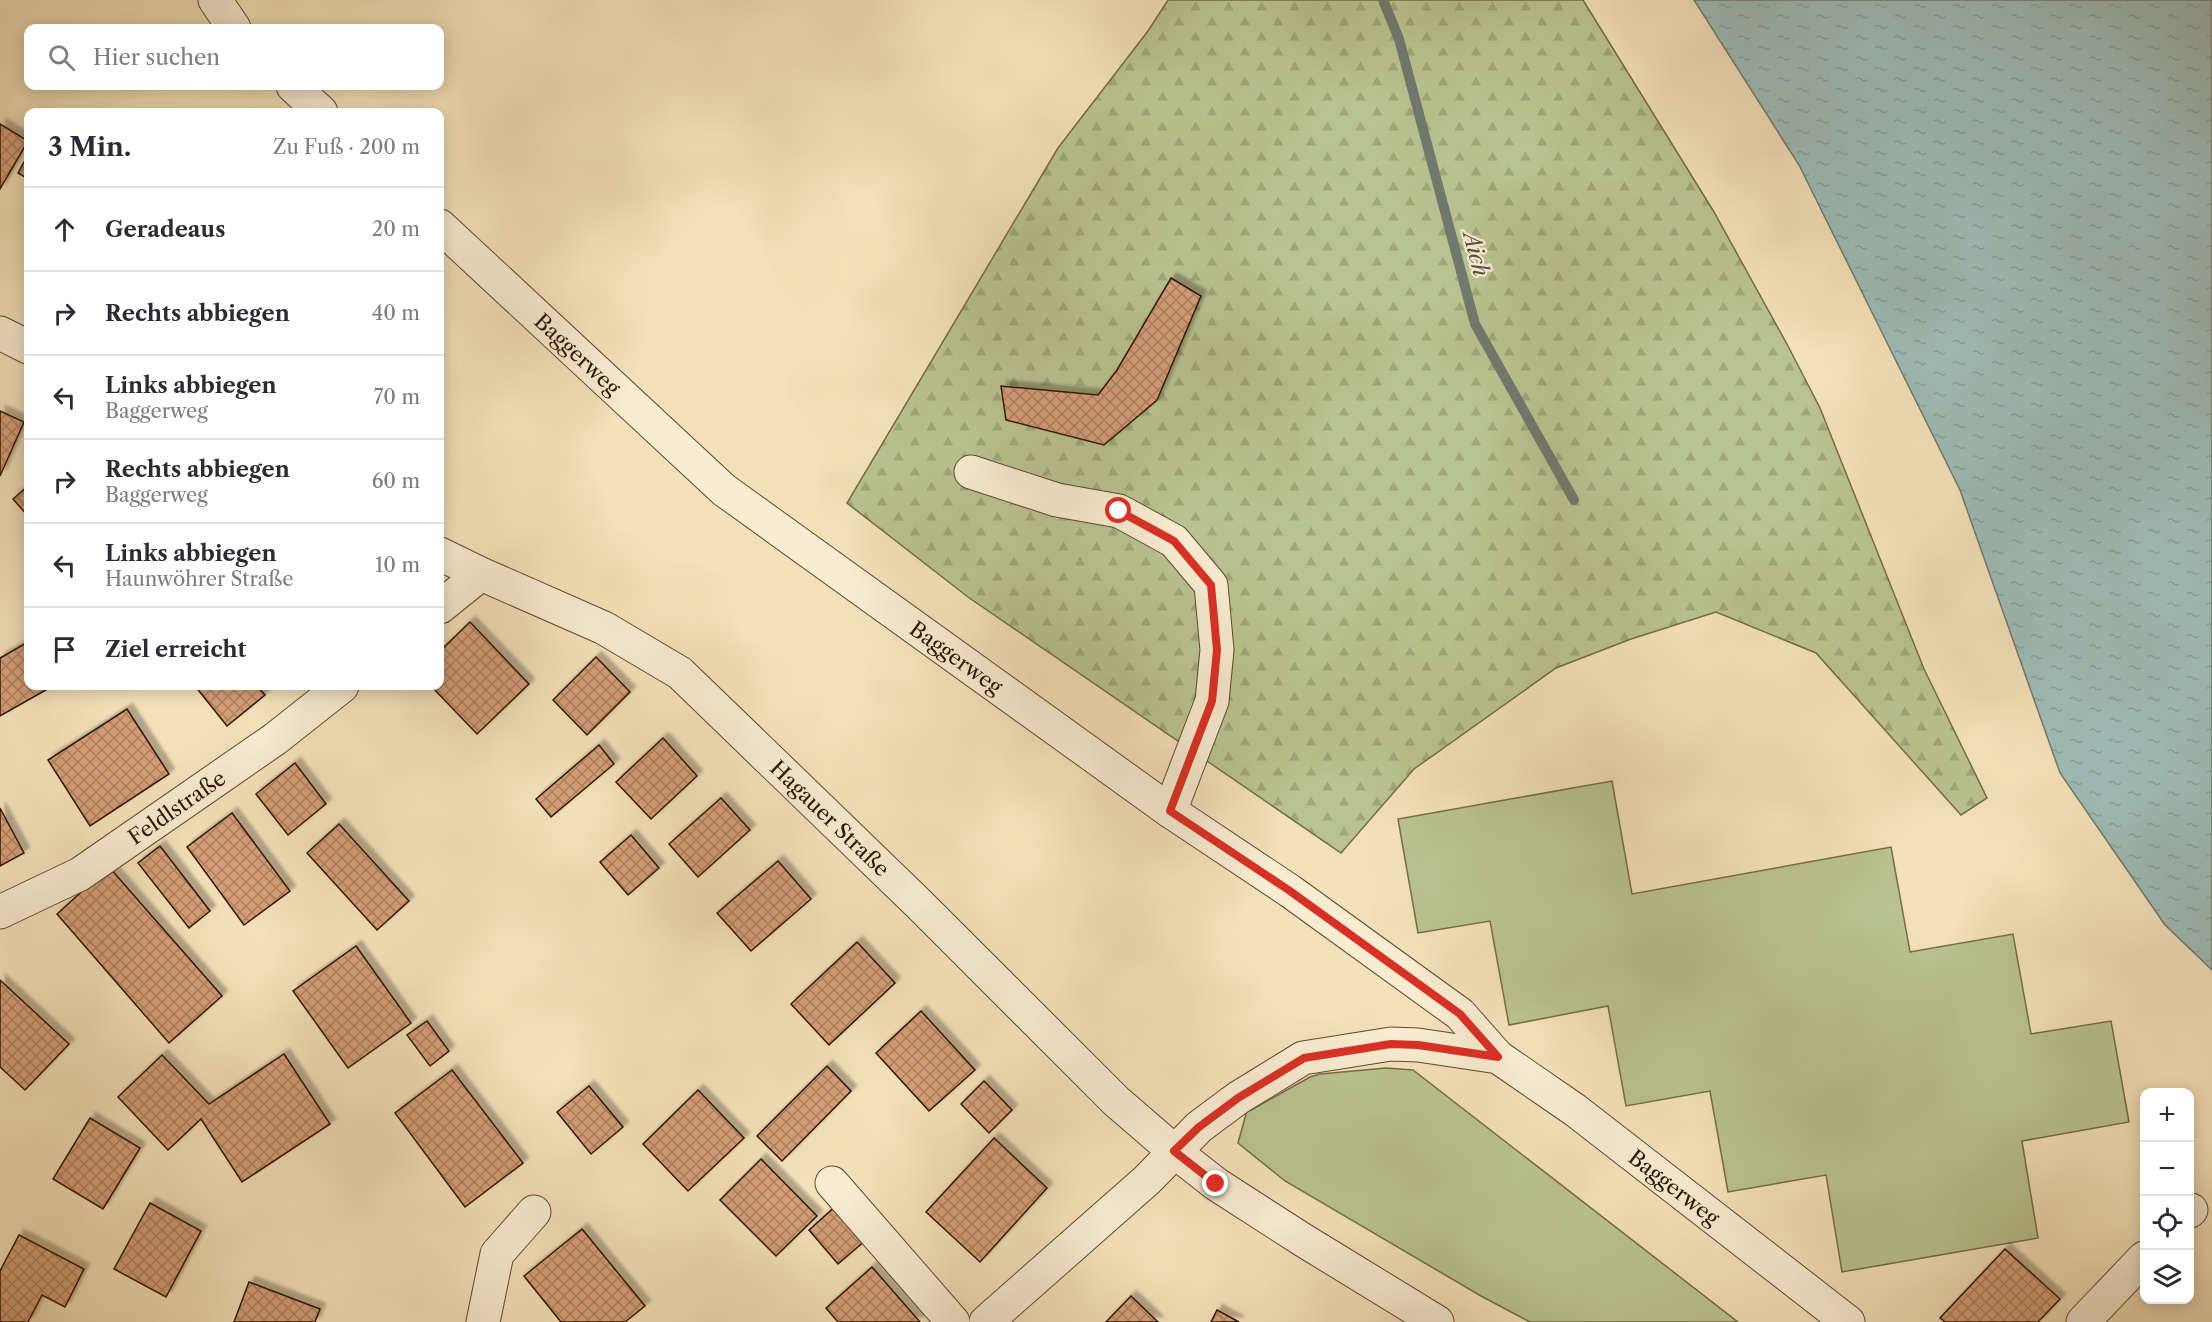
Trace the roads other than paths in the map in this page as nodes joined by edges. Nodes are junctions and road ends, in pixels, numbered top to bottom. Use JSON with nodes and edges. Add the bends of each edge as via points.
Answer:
{"nodes":[{"id":1,"x":215,"y":0,"type":"edge"},
{"id":2,"x":231,"y":24,"type":"edge"},
{"id":3,"x":297,"y":90,"type":"edge"},
{"id":4,"x":317,"y":108,"type":"edge"},
{"id":5,"x":444,"y":230,"type":"edge"},
{"id":6,"x":0,"y":333,"type":"edge"},
{"id":7,"x":24,"y":345,"type":"edge"},
{"id":8,"x":971,"y":472,"type":"dead end"},
{"id":9,"x":444,"y":556,"type":"edge"},
{"id":10,"x":481,"y":574,"type":"junction"},
{"id":11,"x":444,"y":604,"type":"edge"},
{"id":12,"x":337,"y":690,"type":"edge"},
{"id":13,"x":1170,"y":811,"type":"junction"},
{"id":14,"x":0,"y":912,"type":"edge"},
{"id":15,"x":1498,"y":1057,"type":"junction"},
{"id":16,"x":1174,"y":1151,"type":"junction"},
{"id":17,"x":832,"y":1183,"type":"dead end"},
{"id":18,"x":534,"y":1212,"type":"dead end"},
{"id":19,"x":2140,"y":1263,"type":"edge"},
{"id":20,"x":483,"y":1322,"type":"edge"},
{"id":21,"x":953,"y":1322,"type":"edge"},
{"id":22,"x":986,"y":1322,"type":"edge"},
{"id":23,"x":1437,"y":1322,"type":"edge"},
{"id":24,"x":1848,"y":1322,"type":"edge"},
{"id":25,"x":2083,"y":1322,"type":"edge"}],
"edges":[{"from":1,"to":2,"type":"street"},
{"from":3,"to":4,"type":"street"},
{"from":5,"to":13,"type":"street","name":"Baggerweg","via":[[724,490]]},
{"from":6,"to":7,"type":"street"},
{"from":8,"to":13,"type":"street","via":[[1057,500],[1119,511],[1174,541],[1211,585],[1217,650],[1212,701]]},
{"from":9,"to":10,"type":"street","name":"Hagauer Straße"},
{"from":10,"to":11,"type":"street"},
{"from":10,"to":16,"type":"street","name":"Hagauer Straße","via":[[604,628],[680,673],[1116,1101]]},
{"from":12,"to":14,"type":"street","name":"Feldlstraße","via":[[275,739],[80,874]]},
{"from":13,"to":15,"type":"street","name":"Baggerweg","via":[[1290,891],[1460,1014]]},
{"from":15,"to":16,"type":"street","name":"Baggerweg","via":[[1391,1044],[1304,1058],[1238,1098]]},
{"from":15,"to":24,"type":"street","name":"Baggerweg","via":[[1575,1110]]},
{"from":16,"to":22,"type":"street","name":"Baggerweg","via":[[1147,1180]]},
{"from":16,"to":23,"type":"street","name":"Hagauer Straße","via":[[1216,1184]]},
{"from":17,"to":21,"type":"street"},
{"from":18,"to":20,"type":"street","via":[[497,1254]]},
{"from":19,"to":25,"type":"street"}]}
